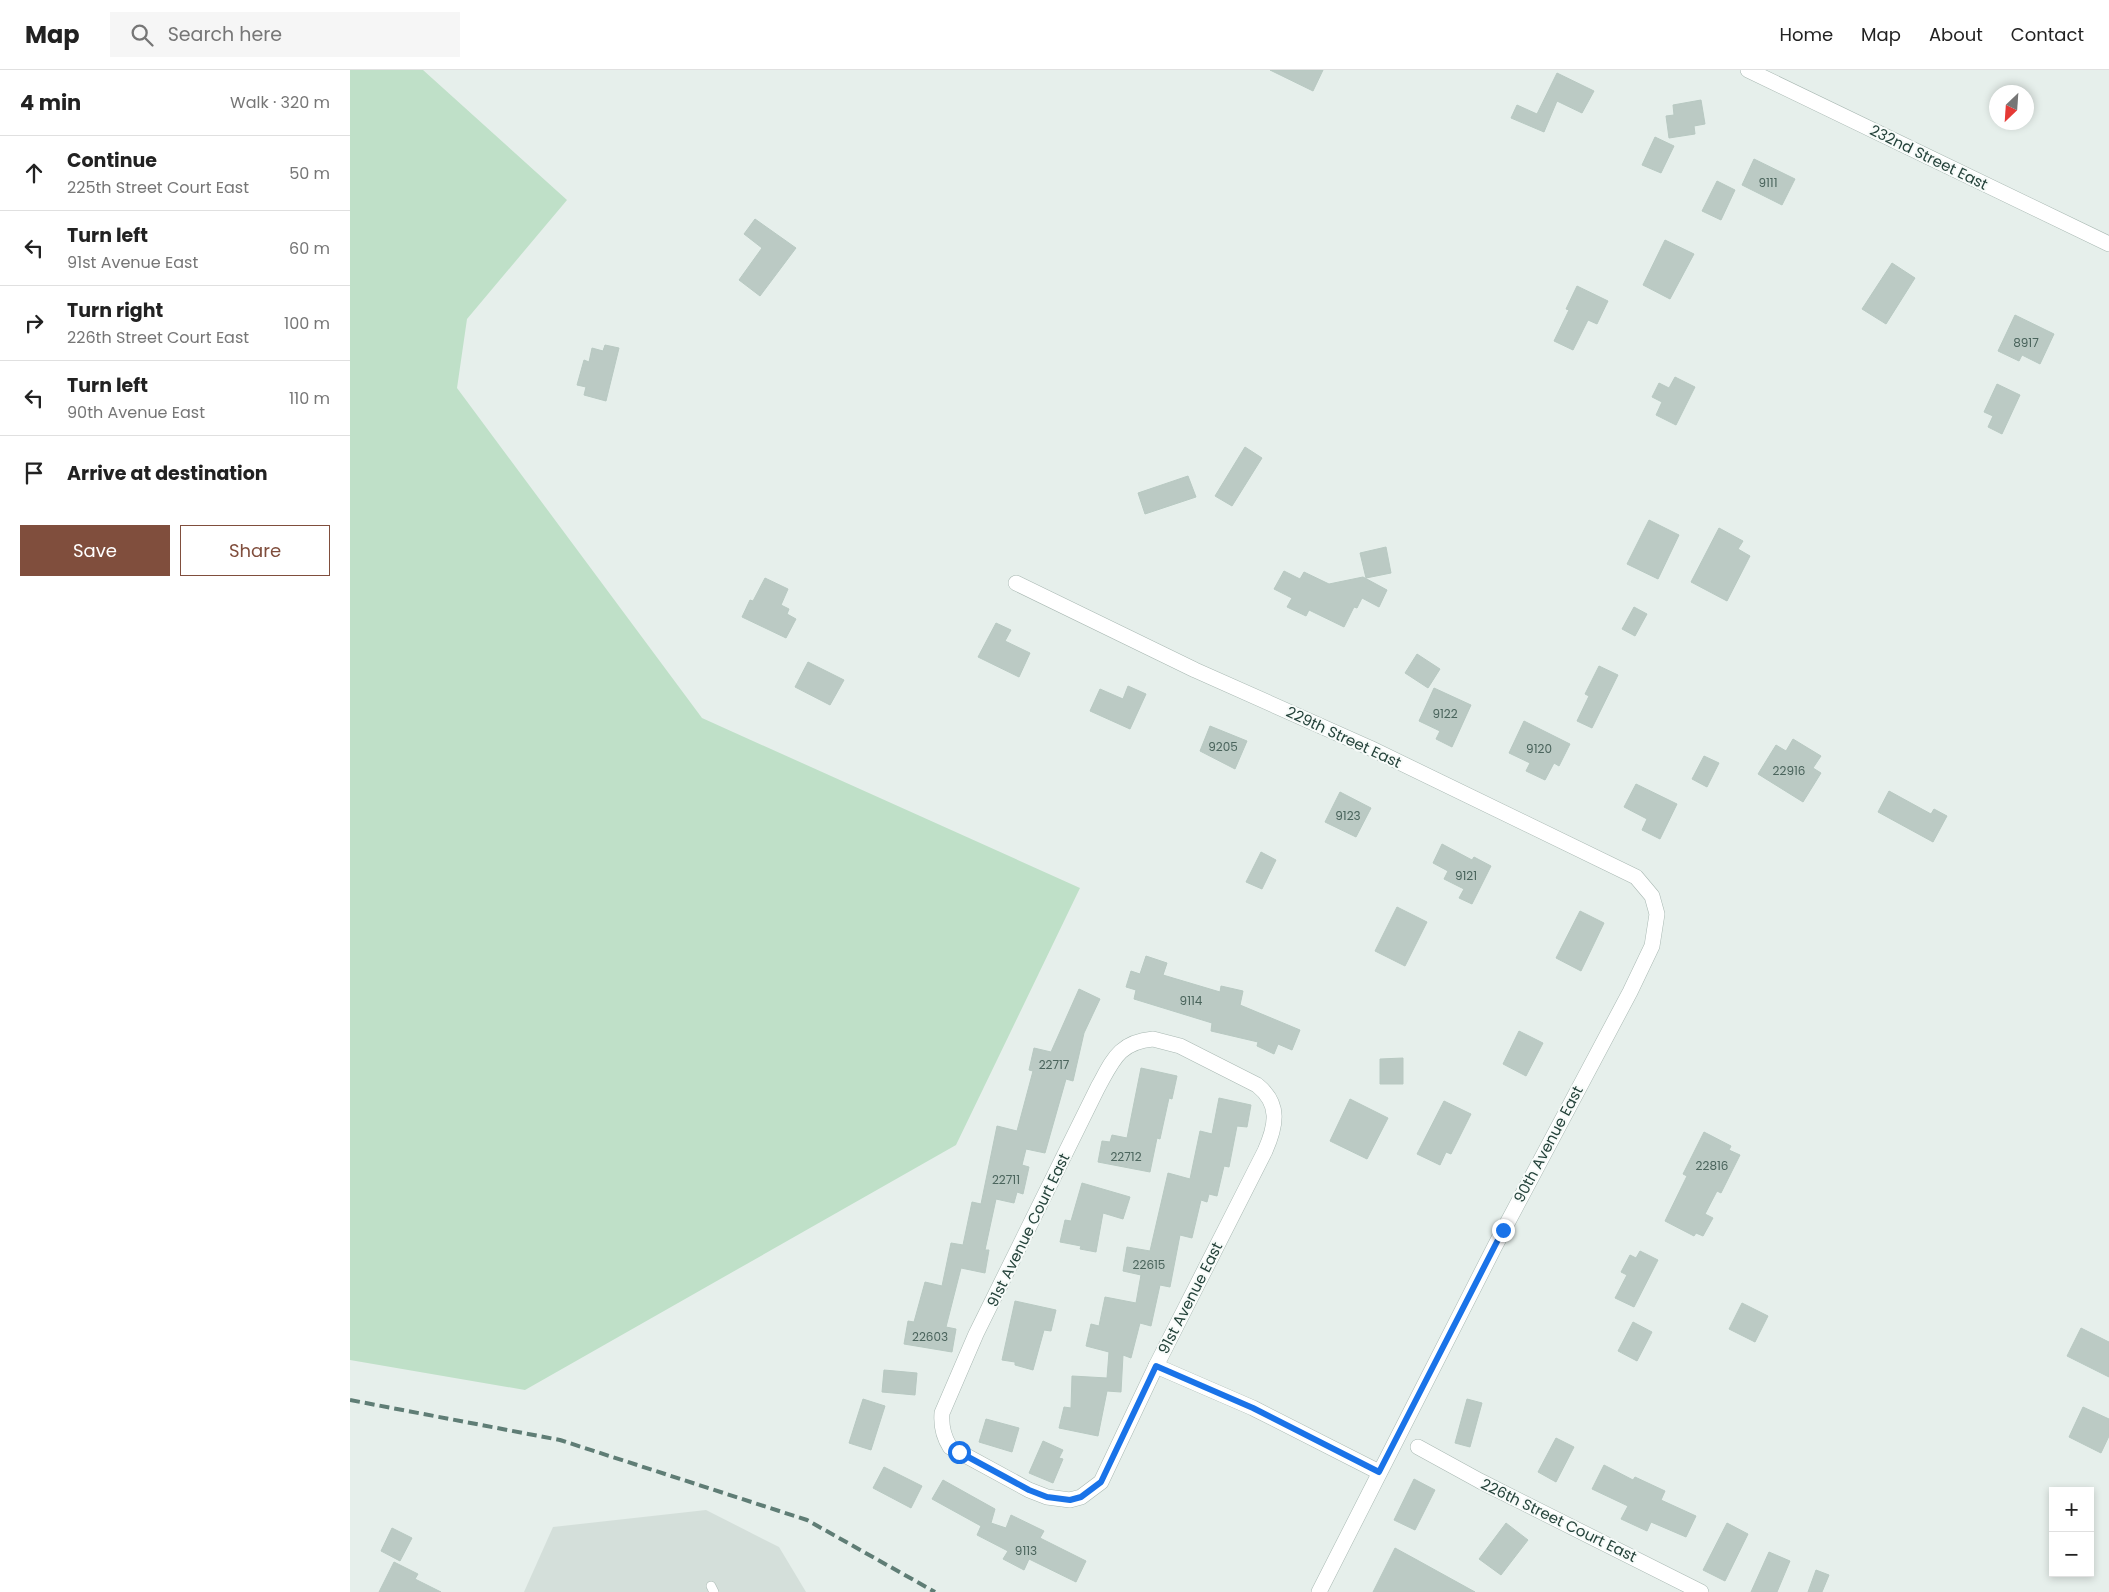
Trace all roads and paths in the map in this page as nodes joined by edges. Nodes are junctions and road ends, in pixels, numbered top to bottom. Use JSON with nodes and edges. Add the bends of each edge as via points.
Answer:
{"nodes":[{"id":1,"x":1748,"y":70,"type":"edge"},
{"id":2,"x":2109,"y":244,"type":"edge"},
{"id":3,"x":1016,"y":583,"type":"dead end"},
{"id":4,"x":1656,"y":908,"type":"joint"},
{"id":5,"x":1139,"y":1040,"type":"joint"},
{"id":6,"x":1156,"y":1366,"type":"junction"},
{"id":7,"x":1418,"y":1447,"type":"dead end"},
{"id":8,"x":1379,"y":1472,"type":"junction"},
{"id":9,"x":1070,"y":1500,"type":"joint"},
{"id":10,"x":1319,"y":1592,"type":"edge"},
{"id":11,"x":1701,"y":1592,"type":"edge"}],
"edges":[{"from":1,"to":2,"type":"street","name":"232nd Street East"},
{"from":3,"to":4,"type":"street","name":"229th Street East","via":[[1636,876],[1652,896]]},
{"from":4,"to":8,"type":"street","name":"90th Avenue East","via":[[1657,926],[1652,946],[1630,992],[1553,1133]]},
{"from":5,"to":6,"type":"street","name":"91st Avenue East","via":[[1153,1039],[1180,1046],[1249,1080],[1267,1093],[1275,1124],[1265,1151]]},
{"from":5,"to":9,"type":"street","name":"91st Avenue Court East","via":[[1121,1050],[1089,1105],[942,1413],[944,1435],[950,1447],[1029,1490],[1047,1497]]},
{"from":6,"to":8,"type":"street","via":[[1253,1408]]},
{"from":6,"to":9,"type":"street","name":"91st Avenue East","via":[[1101,1482],[1081,1497]]},
{"from":7,"to":11,"type":"street","name":"226th Street Court East"},
{"from":8,"to":10,"type":"street","name":"90th Avenue East"}]}
